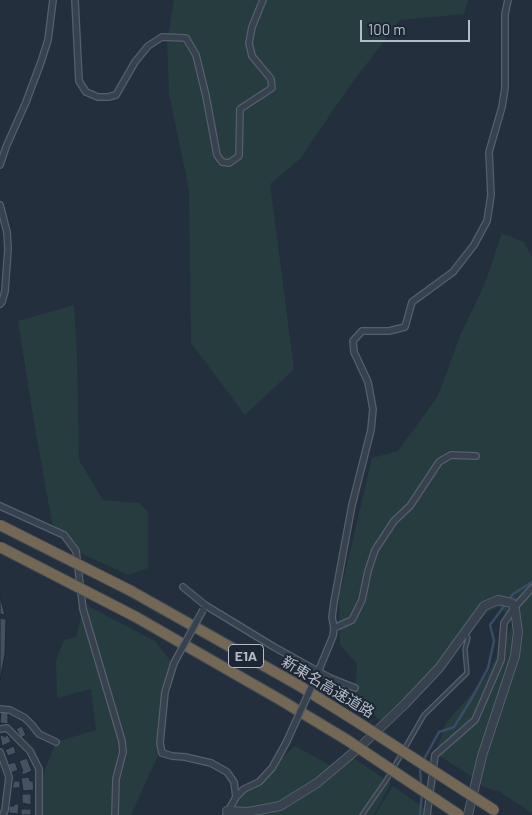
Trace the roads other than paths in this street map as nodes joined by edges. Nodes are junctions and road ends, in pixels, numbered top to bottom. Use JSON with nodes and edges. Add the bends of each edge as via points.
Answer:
{"nodes":[{"id":1,"x":53,"y":0,"type":"edge"},
{"id":2,"x":75,"y":0,"type":"edge"},
{"id":3,"x":263,"y":0,"type":"edge"},
{"id":4,"x":508,"y":0,"type":"edge"},
{"id":5,"x":0,"y":165,"type":"edge"},
{"id":6,"x":0,"y":205,"type":"edge"},
{"id":7,"x":0,"y":304,"type":"edge"},
{"id":8,"x":476,"y":456,"type":"dead end"},
{"id":9,"x":0,"y":506,"type":"edge"},
{"id":10,"x":0,"y":525,"type":"edge"},
{"id":11,"x":0,"y":547,"type":"edge"},
{"id":12,"x":183,"y":587,"type":"dead end"},
{"id":13,"x":532,"y":588,"type":"edge"},
{"id":14,"x":513,"y":606,"type":"junction"},
{"id":15,"x":204,"y":608,"type":"junction"},
{"id":16,"x":334,"y":628,"type":"junction"},
{"id":17,"x":465,"y":631,"type":"junction"},
{"id":18,"x":318,"y":675,"type":"junction"},
{"id":19,"x":355,"y":688,"type":"dead end"},
{"id":20,"x":0,"y":709,"type":"edge"},
{"id":21,"x":0,"y":729,"type":"edge"},
{"id":22,"x":56,"y":742,"type":"dead end"},
{"id":23,"x":0,"y":752,"type":"edge"},
{"id":24,"x":236,"y":797,"type":"junction"},
{"id":25,"x":498,"y":812,"type":"edge"},
{"id":26,"x":226,"y":813,"type":"edge"},
{"id":27,"x":3,"y":815,"type":"edge"},
{"id":28,"x":39,"y":815,"type":"edge"},
{"id":29,"x":115,"y":815,"type":"edge"},
{"id":30,"x":362,"y":815,"type":"edge"},
{"id":31,"x":427,"y":815,"type":"edge"},
{"id":32,"x":460,"y":815,"type":"edge"},
{"id":33,"x":468,"y":815,"type":"edge"}],
"edges":[{"from":1,"to":5,"type":"street","via":[[48,40],[41,62]]},
{"from":2,"to":3,"type":"street","via":[[80,81],[86,92],[108,98],[116,95],[148,46],[162,37],[186,38],[196,55],[217,155],[222,162],[229,163],[239,156],[240,109],[272,88],[271,79],[252,56],[249,44]]},
{"from":4,"to":16,"type":"street","via":[[505,14],[506,88],[489,152],[491,195],[488,221],[453,272],[412,302],[405,327],[389,331],[362,331],[353,341],[354,352],[368,382],[373,409],[334,602]]},
{"from":6,"to":7,"type":"street","via":[[8,249],[5,292]]},
{"from":8,"to":16,"type":"street","via":[[451,455],[439,462],[375,550],[362,600],[352,620]]},
{"from":9,"to":29,"type":"street","via":[[64,536],[76,551],[82,609],[122,741]]},
{"from":10,"to":25,"type":"highway","name":"新東名高速道路","number":"E1A","bridge":true,"via":[[131,591],[298,685]]},
{"from":11,"to":32,"type":"highway","number":"E1A","bridge":true,"via":[[136,617],[284,702]]},
{"from":12,"to":15,"type":"street"},
{"from":13,"to":14,"type":"street"},
{"from":14,"to":17,"type":"street","via":[[498,600],[484,606]]},
{"from":14,"to":31,"type":"street","via":[[504,623],[501,660],[475,720],[435,755]]},
{"from":14,"to":33,"type":"street","via":[[518,632],[515,656],[482,756]]},
{"from":15,"to":18,"type":"street"},
{"from":15,"to":24,"type":"street","bridge":true,"via":[[174,663],[165,692],[160,743],[162,753],[211,763],[227,772],[234,782]]},
{"from":16,"to":18,"type":"street"},
{"from":17,"to":26,"type":"street","via":[[439,668],[405,704],[318,783],[280,806]]},
{"from":17,"to":30,"type":"lane","via":[[468,638],[465,649],[467,673],[424,715],[387,780]]},
{"from":18,"to":19,"type":"street"},
{"from":18,"to":24,"type":"street","bridge":true,"via":[[272,768],[259,782]]},
{"from":20,"to":22,"type":"street","via":[[25,718],[38,734]]},
{"from":21,"to":28,"type":"street","via":[[7,728],[30,751],[39,769]]},
{"from":23,"to":27,"type":"street","via":[[9,777]]},
{"from":24,"to":26,"type":"street"}]}
